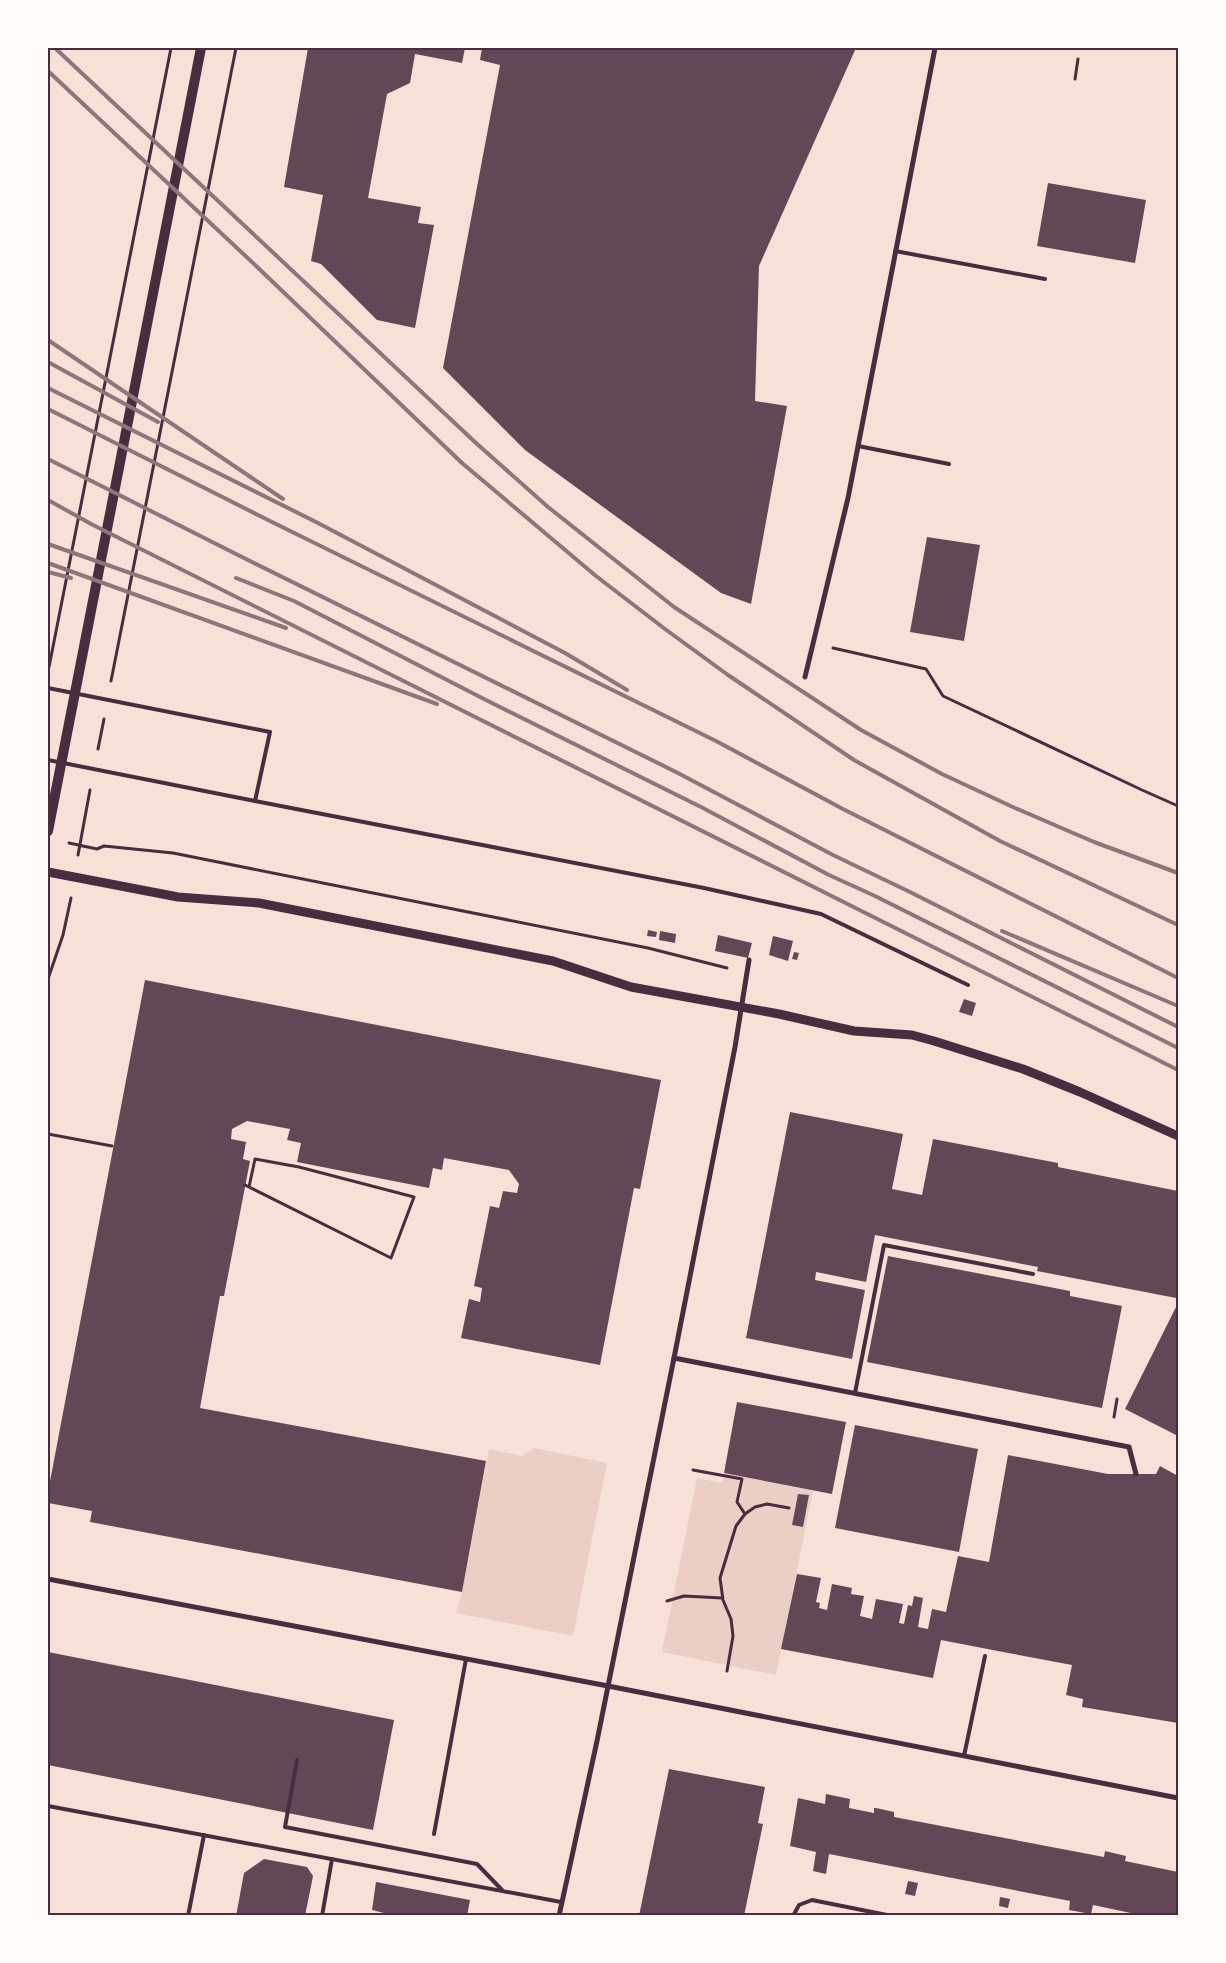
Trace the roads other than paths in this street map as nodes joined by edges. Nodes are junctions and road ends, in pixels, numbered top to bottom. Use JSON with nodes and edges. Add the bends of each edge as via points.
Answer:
{"nodes":[{"id":1,"x":201,"y":48,"type":"edge"},
{"id":2,"x":935,"y":48,"type":"edge"},
{"id":3,"x":895,"y":251,"type":"junction"},
{"id":4,"x":1045,"y":278,"type":"dead end"},
{"id":5,"x":858,"y":446,"type":"junction"},
{"id":6,"x":949,"y":464,"type":"dead end"},
{"id":7,"x":805,"y":677,"type":"dead end"},
{"id":8,"x":48,"y":688,"type":"edge"},
{"id":9,"x":48,"y":760,"type":"edge"},
{"id":10,"x":255,"y":801,"type":"junction"},
{"id":11,"x":48,"y":831,"type":"edge"},
{"id":12,"x":48,"y":872,"type":"edge"},
{"id":13,"x":749,"y":960,"type":"dead end"},
{"id":14,"x":968,"y":985,"type":"dead end"},
{"id":15,"x":741,"y":1007,"type":"junction"},
{"id":16,"x":1178,"y":1136,"type":"edge"},
{"id":17,"x":1033,"y":1274,"type":"dead end"},
{"id":18,"x":674,"y":1358,"type":"junction"},
{"id":19,"x":855,"y":1393,"type":"junction"},
{"id":20,"x":1136,"y":1474,"type":"dead end"},
{"id":21,"x":48,"y":1579,"type":"edge"},
{"id":22,"x":985,"y":1656,"type":"dead end"},
{"id":23,"x":466,"y":1659,"type":"junction"},
{"id":24,"x":608,"y":1686,"type":"junction"},
{"id":25,"x":964,"y":1756,"type":"junction"},
{"id":26,"x":297,"y":1760,"type":"dead end"},
{"id":27,"x":1178,"y":1798,"type":"edge"},
{"id":28,"x":48,"y":1806,"type":"edge"},
{"id":29,"x":434,"y":1834,"type":"dead end"},
{"id":30,"x":204,"y":1835,"type":"junction"},
{"id":31,"x":332,"y":1859,"type":"junction"},
{"id":32,"x":502,"y":1890,"type":"junction"},
{"id":33,"x":561,"y":1902,"type":"junction"},
{"id":34,"x":188,"y":1916,"type":"edge"},
{"id":35,"x":322,"y":1916,"type":"edge"},
{"id":36,"x":559,"y":1916,"type":"edge"},
{"id":37,"x":792,"y":1916,"type":"edge"},
{"id":38,"x":892,"y":1916,"type":"edge"}],
"edges":[{"from":1,"to":11,"type":"main road"},
{"from":2,"to":3,"type":"street"},
{"from":3,"to":4,"type":"lane"},
{"from":3,"to":5,"type":"street"},
{"from":5,"to":6,"type":"lane"},
{"from":5,"to":7,"type":"street","via":[[843,523]]},
{"from":8,"to":10,"type":"lane","via":[[270,732]]},
{"from":9,"to":10,"type":"lane"},
{"from":10,"to":14,"type":"lane","via":[[704,888],[821,914]]},
{"from":12,"to":15,"type":"street","via":[[178,897],[269,905],[553,961],[631,987]]},
{"from":13,"to":15,"type":"street"},
{"from":15,"to":16,"type":"street","via":[[854,1031],[912,1035],[934,1040],[1064,1085]]},
{"from":15,"to":18,"type":"street"},
{"from":17,"to":19,"type":"lane","via":[[884,1245]]},
{"from":18,"to":19,"type":"street"},
{"from":18,"to":24,"type":"street"},
{"from":19,"to":20,"type":"street","via":[[1130,1447]]},
{"from":21,"to":23,"type":"street"},
{"from":22,"to":25,"type":"lane"},
{"from":23,"to":24,"type":"street"},
{"from":23,"to":29,"type":"lane"},
{"from":24,"to":25,"type":"street"},
{"from":24,"to":33,"type":"street"},
{"from":25,"to":27,"type":"street"},
{"from":26,"to":32,"type":"lane","via":[[285,1827],[476,1864]]},
{"from":28,"to":30,"type":"lane"},
{"from":30,"to":31,"type":"lane"},
{"from":30,"to":34,"type":"lane"},
{"from":31,"to":32,"type":"lane"},
{"from":31,"to":35,"type":"lane"},
{"from":32,"to":33,"type":"lane"},
{"from":33,"to":36,"type":"street"},
{"from":37,"to":38,"type":"lane","via":[[799,1906],[812,1900]]}]}
